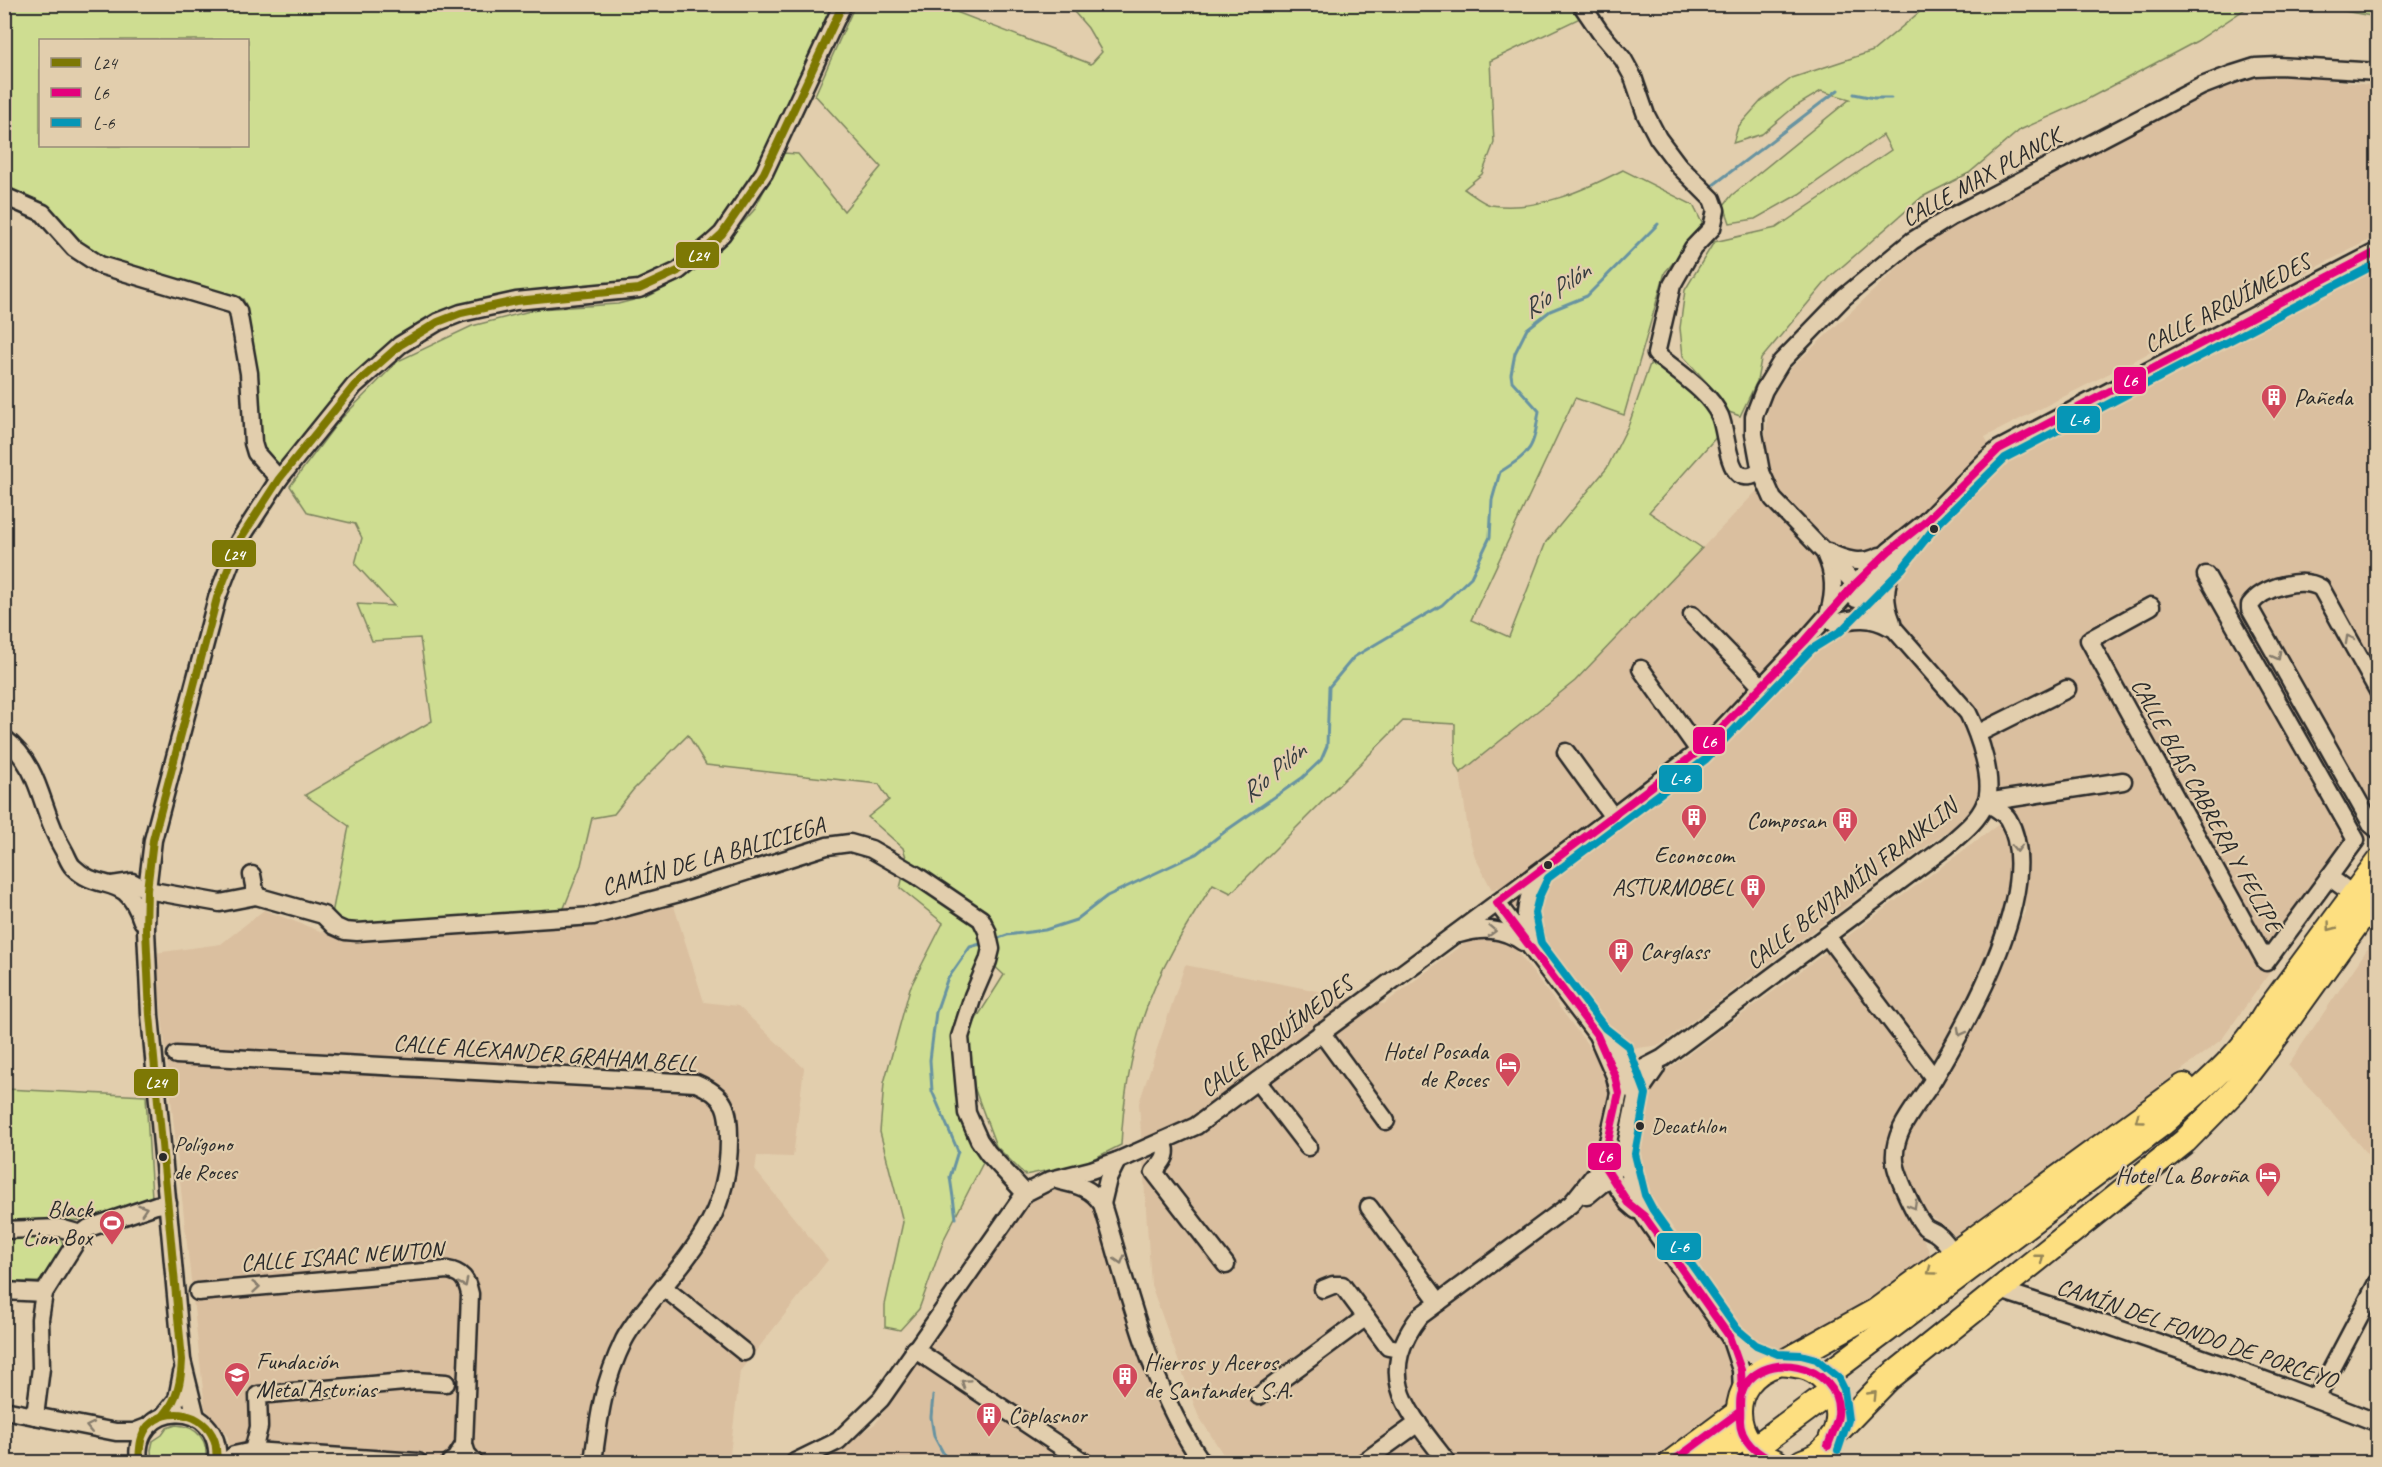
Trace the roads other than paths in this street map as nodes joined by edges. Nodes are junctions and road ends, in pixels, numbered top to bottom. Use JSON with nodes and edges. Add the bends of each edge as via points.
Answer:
{"nodes":[{"id":1,"x":843,"y":4,"type":"edge"},
{"id":2,"x":1581,"y":4,"type":"edge"},
{"id":3,"x":2378,"y":72,"type":"edge"},
{"id":4,"x":4,"y":196,"type":"edge"},
{"id":5,"x":2378,"y":251,"type":"edge"},
{"id":6,"x":1761,"y":472,"type":"junction"},
{"id":7,"x":279,"y":479,"type":"junction"},
{"id":8,"x":1924,"y":523,"type":"junction"},
{"id":9,"x":1905,"y":539,"type":"junction"},
{"id":10,"x":1824,"y":550,"type":"junction"},
{"id":11,"x":1892,"y":556,"type":"junction"},
{"id":12,"x":2206,"y":574,"type":"dead end"},
{"id":13,"x":1859,"y":588,"type":"junction"},
{"id":14,"x":2151,"y":606,"type":"dead end"},
{"id":15,"x":1692,"y":615,"type":"dead end"},
{"id":16,"x":1831,"y":619,"type":"junction"},
{"id":17,"x":1894,"y":629,"type":"junction"},
{"id":18,"x":1812,"y":638,"type":"junction"},
{"id":19,"x":1641,"y":669,"type":"dead end"},
{"id":20,"x":1762,"y":687,"type":"junction"},
{"id":21,"x":2067,"y":689,"type":"dead end"},
{"id":22,"x":2378,"y":691,"type":"edge"},
{"id":23,"x":1979,"y":733,"type":"junction"},
{"id":24,"x":4,"y":738,"type":"edge"},
{"id":25,"x":1699,"y":751,"type":"junction"},
{"id":26,"x":1566,"y":752,"type":"dead end"},
{"id":27,"x":2123,"y":781,"type":"dead end"},
{"id":28,"x":1986,"y":802,"type":"junction"},
{"id":29,"x":1613,"y":817,"type":"junction"},
{"id":30,"x":2375,"y":828,"type":"edge"},
{"id":31,"x":153,"y":840,"type":"junction"},
{"id":32,"x":2378,"y":862,"type":"edge"},
{"id":33,"x":1540,"y":871,"type":"junction"},
{"id":34,"x":252,"y":875,"type":"dead end"},
{"id":35,"x":2329,"y":877,"type":"junction"},
{"id":36,"x":120,"y":886,"type":"junction"},
{"id":37,"x":147,"y":890,"type":"junction"},
{"id":38,"x":2366,"y":895,"type":"edge"},
{"id":39,"x":256,"y":896,"type":"junction"},
{"id":40,"x":1497,"y":903,"type":"junction"},
{"id":41,"x":146,"y":930,"type":"junction"},
{"id":42,"x":1827,"y":936,"type":"junction"},
{"id":43,"x":1450,"y":938,"type":"junction"},
{"id":44,"x":1531,"y":948,"type":"junction"},
{"id":45,"x":2271,"y":1025,"type":"junction"},
{"id":46,"x":1321,"y":1032,"type":"junction"},
{"id":47,"x":1606,"y":1046,"type":"junction"},
{"id":48,"x":176,"y":1055,"type":"dead end"},
{"id":49,"x":1658,"y":1062,"type":"junction"},
{"id":50,"x":1934,"y":1078,"type":"junction"},
{"id":51,"x":1630,"y":1079,"type":"junction"},
{"id":52,"x":1257,"y":1081,"type":"junction"},
{"id":53,"x":1618,"y":1093,"type":"junction"},
{"id":54,"x":1636,"y":1097,"type":"junction"},
{"id":55,"x":1386,"y":1121,"type":"dead end"},
{"id":56,"x":1163,"y":1141,"type":"junction"},
{"id":57,"x":1308,"y":1147,"type":"dead end"},
{"id":58,"x":1624,"y":1154,"type":"junction"},
{"id":59,"x":1117,"y":1161,"type":"junction"},
{"id":60,"x":1603,"y":1171,"type":"junction"},
{"id":61,"x":1051,"y":1180,"type":"junction"},
{"id":62,"x":1025,"y":1193,"type":"junction"},
{"id":63,"x":1632,"y":1201,"type":"junction"},
{"id":64,"x":1576,"y":1202,"type":"junction"},
{"id":65,"x":168,"y":1203,"type":"junction"},
{"id":66,"x":1102,"y":1204,"type":"junction"},
{"id":67,"x":1369,"y":1207,"type":"dead end"},
{"id":68,"x":4,"y":1230,"type":"edge"},
{"id":69,"x":81,"y":1234,"type":"junction"},
{"id":70,"x":1954,"y":1255,"type":"junction"},
{"id":71,"x":1226,"y":1265,"type":"dead end"},
{"id":72,"x":2378,"y":1281,"type":"edge"},
{"id":73,"x":663,"y":1287,"type":"junction"},
{"id":74,"x":1323,"y":1289,"type":"dead end"},
{"id":75,"x":2000,"y":1290,"type":"junction"},
{"id":76,"x":4,"y":1291,"type":"edge"},
{"id":77,"x":198,"y":1292,"type":"dead end"},
{"id":78,"x":44,"y":1293,"type":"junction"},
{"id":79,"x":1439,"y":1302,"type":"junction"},
{"id":80,"x":1366,"y":1317,"type":"junction"},
{"id":81,"x":1729,"y":1336,"type":"junction"},
{"id":82,"x":914,"y":1349,"type":"junction"},
{"id":83,"x":1400,"y":1349,"type":"junction"},
{"id":84,"x":744,"y":1352,"type":"dead end"},
{"id":85,"x":182,"y":1360,"type":"junction"},
{"id":86,"x":1779,"y":1364,"type":"junction"},
{"id":87,"x":446,"y":1383,"type":"dead end"},
{"id":88,"x":1259,"y":1396,"type":"dead end"},
{"id":89,"x":2316,"y":1399,"type":"junction"},
{"id":90,"x":4,"y":1410,"type":"edge"},
{"id":91,"x":164,"y":1415,"type":"junction"},
{"id":92,"x":35,"y":1416,"type":"junction"},
{"id":93,"x":196,"y":1417,"type":"junction"},
{"id":94,"x":1750,"y":1418,"type":"junction"},
{"id":95,"x":1418,"y":1423,"type":"junction"},
{"id":96,"x":2378,"y":1423,"type":"edge"},
{"id":97,"x":147,"y":1427,"type":"junction"},
{"id":98,"x":215,"y":1437,"type":"junction"},
{"id":99,"x":1832,"y":1437,"type":"junction"},
{"id":100,"x":464,"y":1445,"type":"junction"},
{"id":101,"x":253,"y":1451,"type":"junction"},
{"id":102,"x":594,"y":1455,"type":"edge"},
{"id":103,"x":1737,"y":1455,"type":"edge"},
{"id":104,"x":138,"y":1462,"type":"edge"},
{"id":105,"x":218,"y":1462,"type":"edge"},
{"id":106,"x":225,"y":1462,"type":"edge"},
{"id":107,"x":418,"y":1462,"type":"edge"},
{"id":108,"x":450,"y":1462,"type":"edge"},
{"id":109,"x":474,"y":1462,"type":"edge"},
{"id":110,"x":580,"y":1462,"type":"edge"},
{"id":111,"x":606,"y":1462,"type":"edge"},
{"id":112,"x":795,"y":1462,"type":"edge"},
{"id":113,"x":1084,"y":1462,"type":"edge"},
{"id":114,"x":1202,"y":1462,"type":"edge"},
{"id":115,"x":1364,"y":1462,"type":"edge"},
{"id":116,"x":1448,"y":1462,"type":"edge"},
{"id":117,"x":1672,"y":1462,"type":"edge"},
{"id":118,"x":1709,"y":1462,"type":"edge"},
{"id":119,"x":1776,"y":1462,"type":"edge"},
{"id":120,"x":1802,"y":1462,"type":"edge"}],
"edges":[{"from":1,"to":7,"type":"street","via":[[764,173],[710,245],[678,271],[639,289],[516,301],[438,322],[400,345],[354,386]]},
{"from":2,"to":6,"type":"street","via":[[1623,59],[1658,138],[1712,199],[1716,210],[1712,228],[1693,248],[1672,285],[1656,354],[1713,405],[1739,474],[1748,477]]},
{"from":3,"to":6,"type":"street","name":"CALLE MAX PLANCK","via":[[2278,66],[2255,67],[2233,74],[2202,86],[1912,241],[1844,297],[1781,362],[1754,416]]},
{"from":4,"to":7,"type":"street","via":[[43,213],[74,248],[100,265],[234,305],[249,373],[253,443],[256,453]]},
{"from":5,"to":8,"type":"street","name":"CALLE ARQUÍMEDES","via":[[1999,449]]},
{"from":6,"to":10,"type":"street","name":"CALLE MAX PLANCK","via":[[1773,499]]},
{"from":7,"to":31,"type":"street","via":[[239,541],[217,598]]},
{"from":8,"to":9,"type":"street","name":"CALLE ARQUÍMEDES"},
{"from":8,"to":11,"type":"street","name":"CALLE ARQUÍMEDES"},
{"from":9,"to":11,"type":"street","name":"CALLE ARQUÍMEDES"},
{"from":9,"to":13,"type":"street","name":"CALLE ARQUÍMEDES"},
{"from":10,"to":11,"type":"street","name":"CALLE MAX PLANCK","via":[[1860,562]]},
{"from":10,"to":13,"type":"street","name":"CALLE MAX PLANCK"},
{"from":10,"to":16,"type":"street","name":"CALLE MAX PLANCK","via":[[1834,591]]},
{"from":11,"to":13,"type":"street","name":"CALLE ARQUÍMEDES"},
{"from":11,"to":17,"type":"street","name":"CALLE BENJAMÍN FRANKLIN","via":[[1885,600]]},
{"from":12,"to":35,"type":"street","name":"CALLE BLAS CABRERA Y FELIPE","via":[[2356,840]]},
{"from":13,"to":16,"type":"street","name":"CALLE ARQUÍMEDES"},
{"from":13,"to":17,"type":"street","name":"CALLE BENJAMÍN FRANKLIN"},
{"from":13,"to":18,"type":"street","name":"CALLE ARQUÍMEDES"},
{"from":14,"to":35,"type":"street","name":"CALLE BLAS CABRERA Y FELIPE","via":[[2089,640],[2266,962]]},
{"from":15,"to":20,"type":"street"},
{"from":16,"to":17,"type":"street","name":"CALLE BENJAMÍN FRANKLIN","via":[[1862,617]]},
{"from":16,"to":18,"type":"street","name":"CALLE ARQUÍMEDES"},
{"from":17,"to":23,"type":"street","name":"CALLE BENJAMÍN FRANKLIN","via":[[1968,712]]},
{"from":18,"to":20,"type":"street","name":"CALLE ARQUÍMEDES"},
{"from":19,"to":25,"type":"street"},
{"from":20,"to":25,"type":"street","name":"CALLE ARQUÍMEDES"},
{"from":21,"to":23,"type":"street"},
{"from":22,"to":30,"type":"street","one_way":true,"via":[[2321,588],[2307,583],[2284,585],[2250,604]]},
{"from":23,"to":28,"type":"street","name":"CALLE BENJAMÍN FRANKLIN","via":[[1987,771]]},
{"from":24,"to":36,"type":"street","name":"CAMÍN DE LA BALICIEGA","via":[[19,749],[31,768],[57,840],[74,867],[95,881]]},
{"from":25,"to":29,"type":"street","name":"CALLE ARQUÍMEDES"},
{"from":26,"to":29,"type":"street"},
{"from":27,"to":28,"type":"street"},
{"from":28,"to":42,"type":"street","name":"CALLE BENJAMÍN FRANKLIN","via":[[1972,823],[1947,846]]},
{"from":28,"to":50,"type":"street","one_way":true,"via":[[2007,816],[2017,839],[2018,888],[1992,970]]},
{"from":29,"to":33,"type":"street","name":"CALLE ARQUÍMEDES"},
{"from":31,"to":36,"type":"street","via":[[134,876]]},
{"from":31,"to":37,"type":"street"},
{"from":32,"to":38,"type":"highway"},
{"from":33,"to":40,"type":"street","name":"CALLE ARQUÍMEDES"},
{"from":33,"to":44,"type":"street","via":[[1524,914]]},
{"from":34,"to":39,"type":"street"},
{"from":35,"to":38,"type":"street"},
{"from":36,"to":37,"type":"street","name":"CAMÍN DE LA BALICIEGA","via":[[139,885]]},
{"from":36,"to":41,"type":"street","via":[[137,905]]},
{"from":37,"to":39,"type":"street","name":"CAMÍN DE LA BALICIEGA","via":[[220,903]]},
{"from":37,"to":41,"type":"street"},
{"from":38,"to":45,"type":"highway"},
{"from":39,"to":62,"type":"street","name":"CAMÍN DE LA BALICIEGA","via":[[323,915],[334,926],[357,932],[560,919],[593,916],[679,893],[827,846],[850,843],[871,849],[981,920],[987,931],[991,949],[988,961],[960,1037],[967,1113],[988,1153]]},
{"from":40,"to":43,"type":"street","name":"CALLE ARQUÍMEDES"},
{"from":40,"to":44,"type":"street"},
{"from":41,"to":65,"type":"street"},
{"from":42,"to":49,"type":"street","name":"CALLE BENJAMÍN FRANKLIN"},
{"from":42,"to":50,"type":"street"},
{"from":43,"to":44,"type":"street","one_way":true,"via":[[1470,931],[1498,930],[1510,933]]},
{"from":43,"to":46,"type":"street","name":"CALLE ARQUÍMEDES"},
{"from":44,"to":47,"type":"street"},
{"from":45,"to":70,"type":"highway","one_way":true,"via":[[2238,1038],[2212,1065]]},
{"from":75,"to":45,"type":"highway","one_way":true,"via":[[2185,1142],[2235,1090]]},
{"from":45,"to":94,"type":"highway","via":[[2174,1133],[1827,1385]]},
{"from":46,"to":52,"type":"street","name":"CALLE ARQUÍMEDES"},
{"from":46,"to":55,"type":"street"},
{"from":47,"to":49,"type":"street"},
{"from":47,"to":51,"type":"street","via":[[1621,1075]]},
{"from":47,"to":53,"type":"street"},
{"from":48,"to":73,"type":"street","name":"CALLE ALEXANDER GRAHAM BELL","via":[[696,1083],[710,1089],[724,1103],[729,1119],[729,1155],[720,1201],[707,1229]]},
{"from":49,"to":51,"type":"street","name":"CALLE BENJAMÍN FRANKLIN"},
{"from":49,"to":54,"type":"street","name":"CALLE BENJAMÍN FRANKLIN"},
{"from":50,"to":70,"type":"street","one_way":true,"via":[[1899,1132],[1895,1162],[1904,1189],[1926,1227],[1938,1234]]},
{"from":51,"to":53,"type":"street","name":"CALLE BENJAMÍN FRANKLIN"},
{"from":51,"to":54,"type":"street"},
{"from":52,"to":56,"type":"street","name":"CALLE ARQUÍMEDES","via":[[1196,1126]]},
{"from":52,"to":57,"type":"street"},
{"from":53,"to":60,"type":"street"},
{"from":54,"to":58,"type":"street"},
{"from":56,"to":59,"type":"street","name":"CALLE ARQUÍMEDES"},
{"from":56,"to":71,"type":"street","via":[[1166,1159],[1154,1172]]},
{"from":58,"to":60,"type":"street","via":[[1618,1168]]},
{"from":58,"to":63,"type":"street"},
{"from":59,"to":61,"type":"street","name":"CALLE ARQUÍMEDES"},
{"from":59,"to":66,"type":"street"},
{"from":60,"to":63,"type":"street"},
{"from":60,"to":64,"type":"street"},
{"from":61,"to":62,"type":"street","name":"CALLE ARQUÍMEDES"},
{"from":61,"to":66,"type":"street","via":[[1081,1185]]},
{"from":62,"to":82,"type":"street","name":"CALLE ARQUÍMEDES"},
{"from":63,"to":64,"type":"street","via":[[1598,1197]]},
{"from":63,"to":81,"type":"street"},
{"from":64,"to":79,"type":"street"},
{"from":69,"to":65,"type":"street","one_way":true,"via":[[98,1223]]},
{"from":65,"to":85,"type":"street"},
{"from":66,"to":114,"type":"street","one_way":true,"via":[[1156,1378]]},
{"from":67,"to":79,"type":"street"},
{"from":68,"to":69,"type":"street","via":[[60,1228]]},
{"from":69,"to":78,"type":"street"},
{"from":70,"to":86,"type":"highway","one_way":true,"via":[[1876,1311]]},
{"from":72,"to":89,"type":"street"},
{"from":73,"to":84,"type":"street"},
{"from":73,"to":102,"type":"street","name":"CALLE ALEXANDER GRAHAM BELL","via":[[626,1337],[610,1370]]},
{"from":74,"to":80,"type":"street","via":[[1342,1285]]},
{"from":75,"to":89,"type":"street","name":"CAMÍN DEL FONDO DE PORCEYO"},
{"from":99,"to":75,"type":"highway","one_way":true,"via":[[1888,1379]]},
{"from":76,"to":78,"type":"street"},
{"from":77,"to":100,"type":"street","name":"CALLE ISAAC NEWTON","one_way":true,"via":[[447,1269],[458,1272],[468,1283],[470,1294]]},
{"from":78,"to":92,"type":"street"},
{"from":79,"to":83,"type":"street","via":[[1420,1316]]},
{"from":80,"to":83,"type":"street","via":[[1388,1347]]},
{"from":80,"to":88,"type":"street"},
{"from":81,"to":86,"type":"street","via":[[1751,1354]]},
{"from":81,"to":94,"type":"street","via":[[1742,1370]]},
{"from":82,"to":112,"type":"street","name":"CALLE ARQUÍMEDES","via":[[881,1399],[860,1422],[838,1442]]},
{"from":113,"to":82,"type":"street","one_way":true},
{"from":83,"to":95,"type":"street","via":[[1401,1391]]},
{"from":85,"to":91,"type":"street","via":[[180,1390]]},
{"from":85,"to":93,"type":"street"},
{"from":86,"to":94,"type":"highway","via":[[1751,1380]]},
{"from":86,"to":99,"type":"highway","via":[[1812,1369],[1830,1384],[1838,1420]]},
{"from":87,"to":101,"type":"street","via":[[416,1381],[258,1395],[260,1426]]},
{"from":89,"to":96,"type":"street","name":"CAMÍN DEL FONDO DE PORCEYO"},
{"from":90,"to":92,"type":"street"},
{"from":91,"to":93,"type":"street"},
{"from":91,"to":97,"type":"street"},
{"from":97,"to":92,"type":"street","one_way":true,"via":[[116,1432]]},
{"from":93,"to":98,"type":"street"},
{"from":94,"to":117,"type":"highway"},
{"from":94,"to":119,"type":"highway","via":[[1742,1432],[1750,1447]]},
{"from":95,"to":115,"type":"street"},
{"from":95,"to":116,"type":"street"},
{"from":97,"to":104,"type":"street","via":[[139,1441]]},
{"from":98,"to":101,"type":"street"},
{"from":98,"to":105,"type":"street"},
{"from":99,"to":120,"type":"highway","via":[[1814,1458]]},
{"from":100,"to":108,"type":"street"},
{"from":100,"to":109,"type":"street"},
{"from":101,"to":106,"type":"street","via":[[234,1455]]},
{"from":101,"to":107,"type":"street"},
{"from":102,"to":110,"type":"street"},
{"from":102,"to":111,"type":"street"},
{"from":103,"to":118,"type":"highway"}]}
